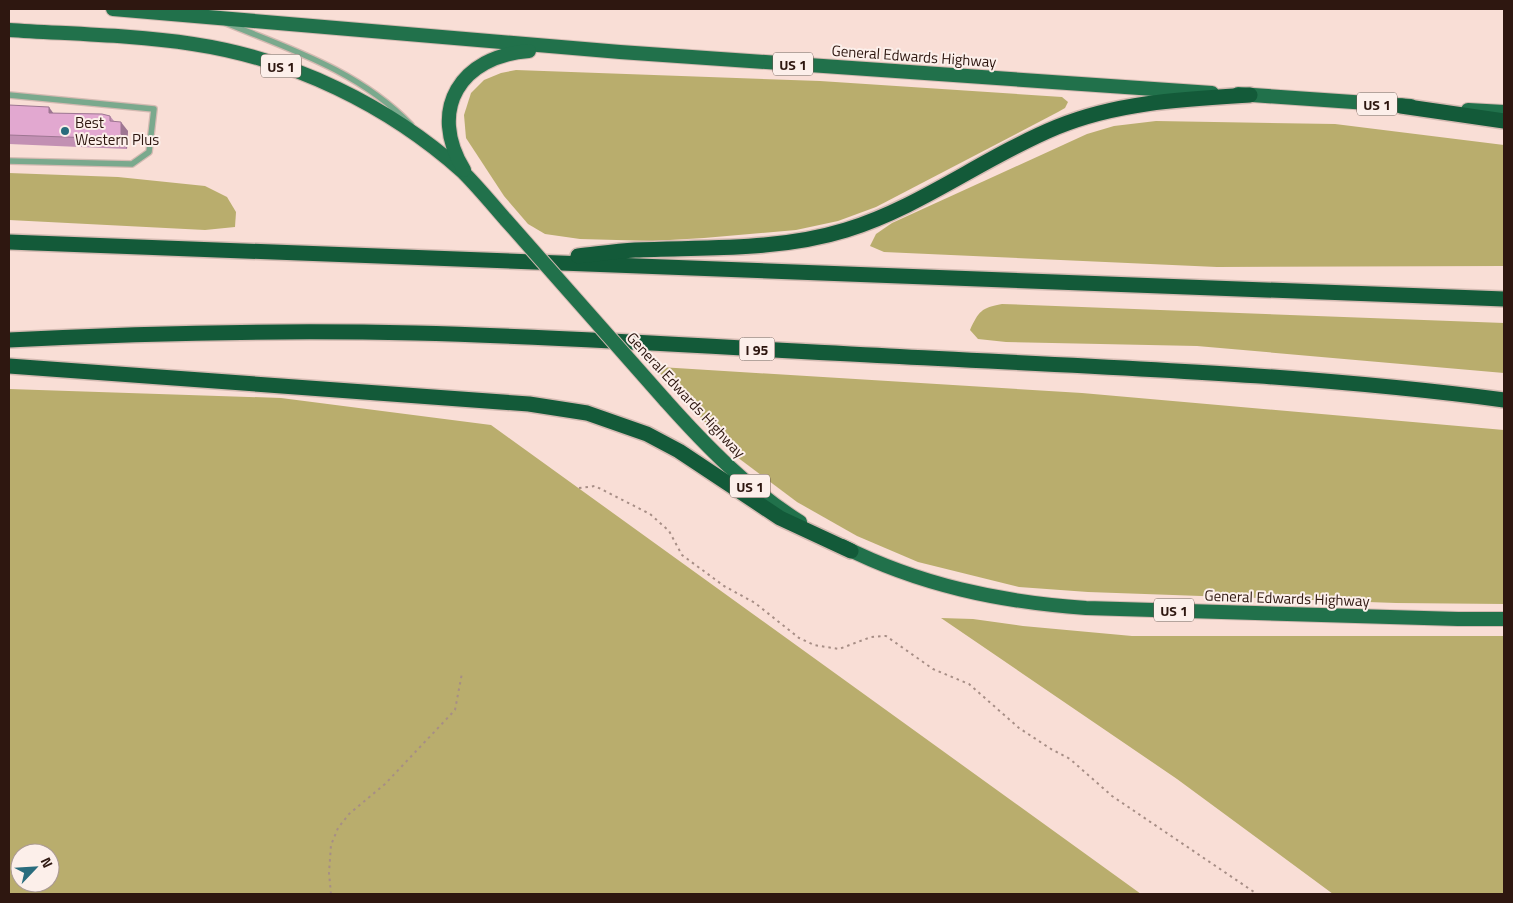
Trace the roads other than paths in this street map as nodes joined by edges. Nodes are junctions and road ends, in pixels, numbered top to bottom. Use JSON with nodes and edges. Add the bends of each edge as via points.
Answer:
{"nodes":[{"id":1,"x":114,"y":9,"type":"edge"},
{"id":2,"x":208,"y":12,"type":"edge"},
{"id":3,"x":9,"y":30,"type":"edge"},
{"id":4,"x":620,"y":52,"type":"junction"},
{"id":5,"x":9,"y":95,"type":"edge"},
{"id":6,"x":1250,"y":95,"type":"junction"},
{"id":7,"x":1400,"y":106,"type":"junction"},
{"id":8,"x":1504,"y":112,"type":"edge"},
{"id":9,"x":1504,"y":121,"type":"edge"},
{"id":10,"x":430,"y":145,"type":"junction"},
{"id":11,"x":9,"y":161,"type":"edge"},
{"id":12,"x":472,"y":181,"type":"junction"},
{"id":13,"x":9,"y":242,"type":"edge"},
{"id":14,"x":523,"y":262,"type":"junction"},
{"id":15,"x":1504,"y":299,"type":"edge"},
{"id":16,"x":9,"y":340,"type":"edge"},
{"id":17,"x":9,"y":366,"type":"edge"},
{"id":18,"x":1504,"y":400,"type":"edge"},
{"id":19,"x":851,"y":551,"type":"junction"},
{"id":20,"x":1504,"y":618,"type":"edge"}],
"edges":[{"from":1,"to":2,"type":"main road","name":"General Edwards Highway","number":"US 1"},
{"from":2,"to":4,"type":"main road","name":"General Edwards Highway","number":"US 1"},
{"from":2,"to":10,"type":"lane","via":[[348,75],[392,106]]},
{"from":3,"to":10,"type":"main road","name":"General Edwards Highway","number":"US 1","via":[[173,42],[257,58],[354,97]]},
{"from":4,"to":6,"type":"main road","name":"General Edwards Highway","number":"US 1"},
{"from":4,"to":12,"type":"main road","via":[[516,52],[495,57],[472,70],[456,92],[449,111],[456,154]]},
{"from":5,"to":11,"type":"lane","via":[[154,109],[149,152],[132,164]]},
{"from":6,"to":7,"type":"main road","name":"General Edwards Highway","number":"US 1"},
{"from":6,"to":14,"type":"highway","via":[[1144,104],[1080,119],[1042,134],[890,213],[819,237],[765,244],[633,250]]},
{"from":7,"to":8,"type":"main road","name":"General Edwards Highway","number":"US 1"},
{"from":7,"to":9,"type":"highway"},
{"from":10,"to":12,"type":"main road","name":"General Edwards Highway","number":"US 1"},
{"from":12,"to":19,"type":"main road","name":"General Edwards Highway","number":"US 1","bridge":true,"via":[[714,453],[759,493],[812,530]]},
{"from":13,"to":14,"type":"highway"},
{"from":14,"to":15,"type":"highway"},
{"from":16,"to":18,"type":"highway","number":"I 95","via":[[274,332],[509,336],[1247,376]]},
{"from":17,"to":19,"type":"highway","via":[[529,404],[577,411],[623,424],[658,440],[780,518]]},
{"from":19,"to":20,"type":"main road","name":"General Edwards Highway","number":"US 1","via":[[955,589],[1044,604],[1438,619]]}]}
